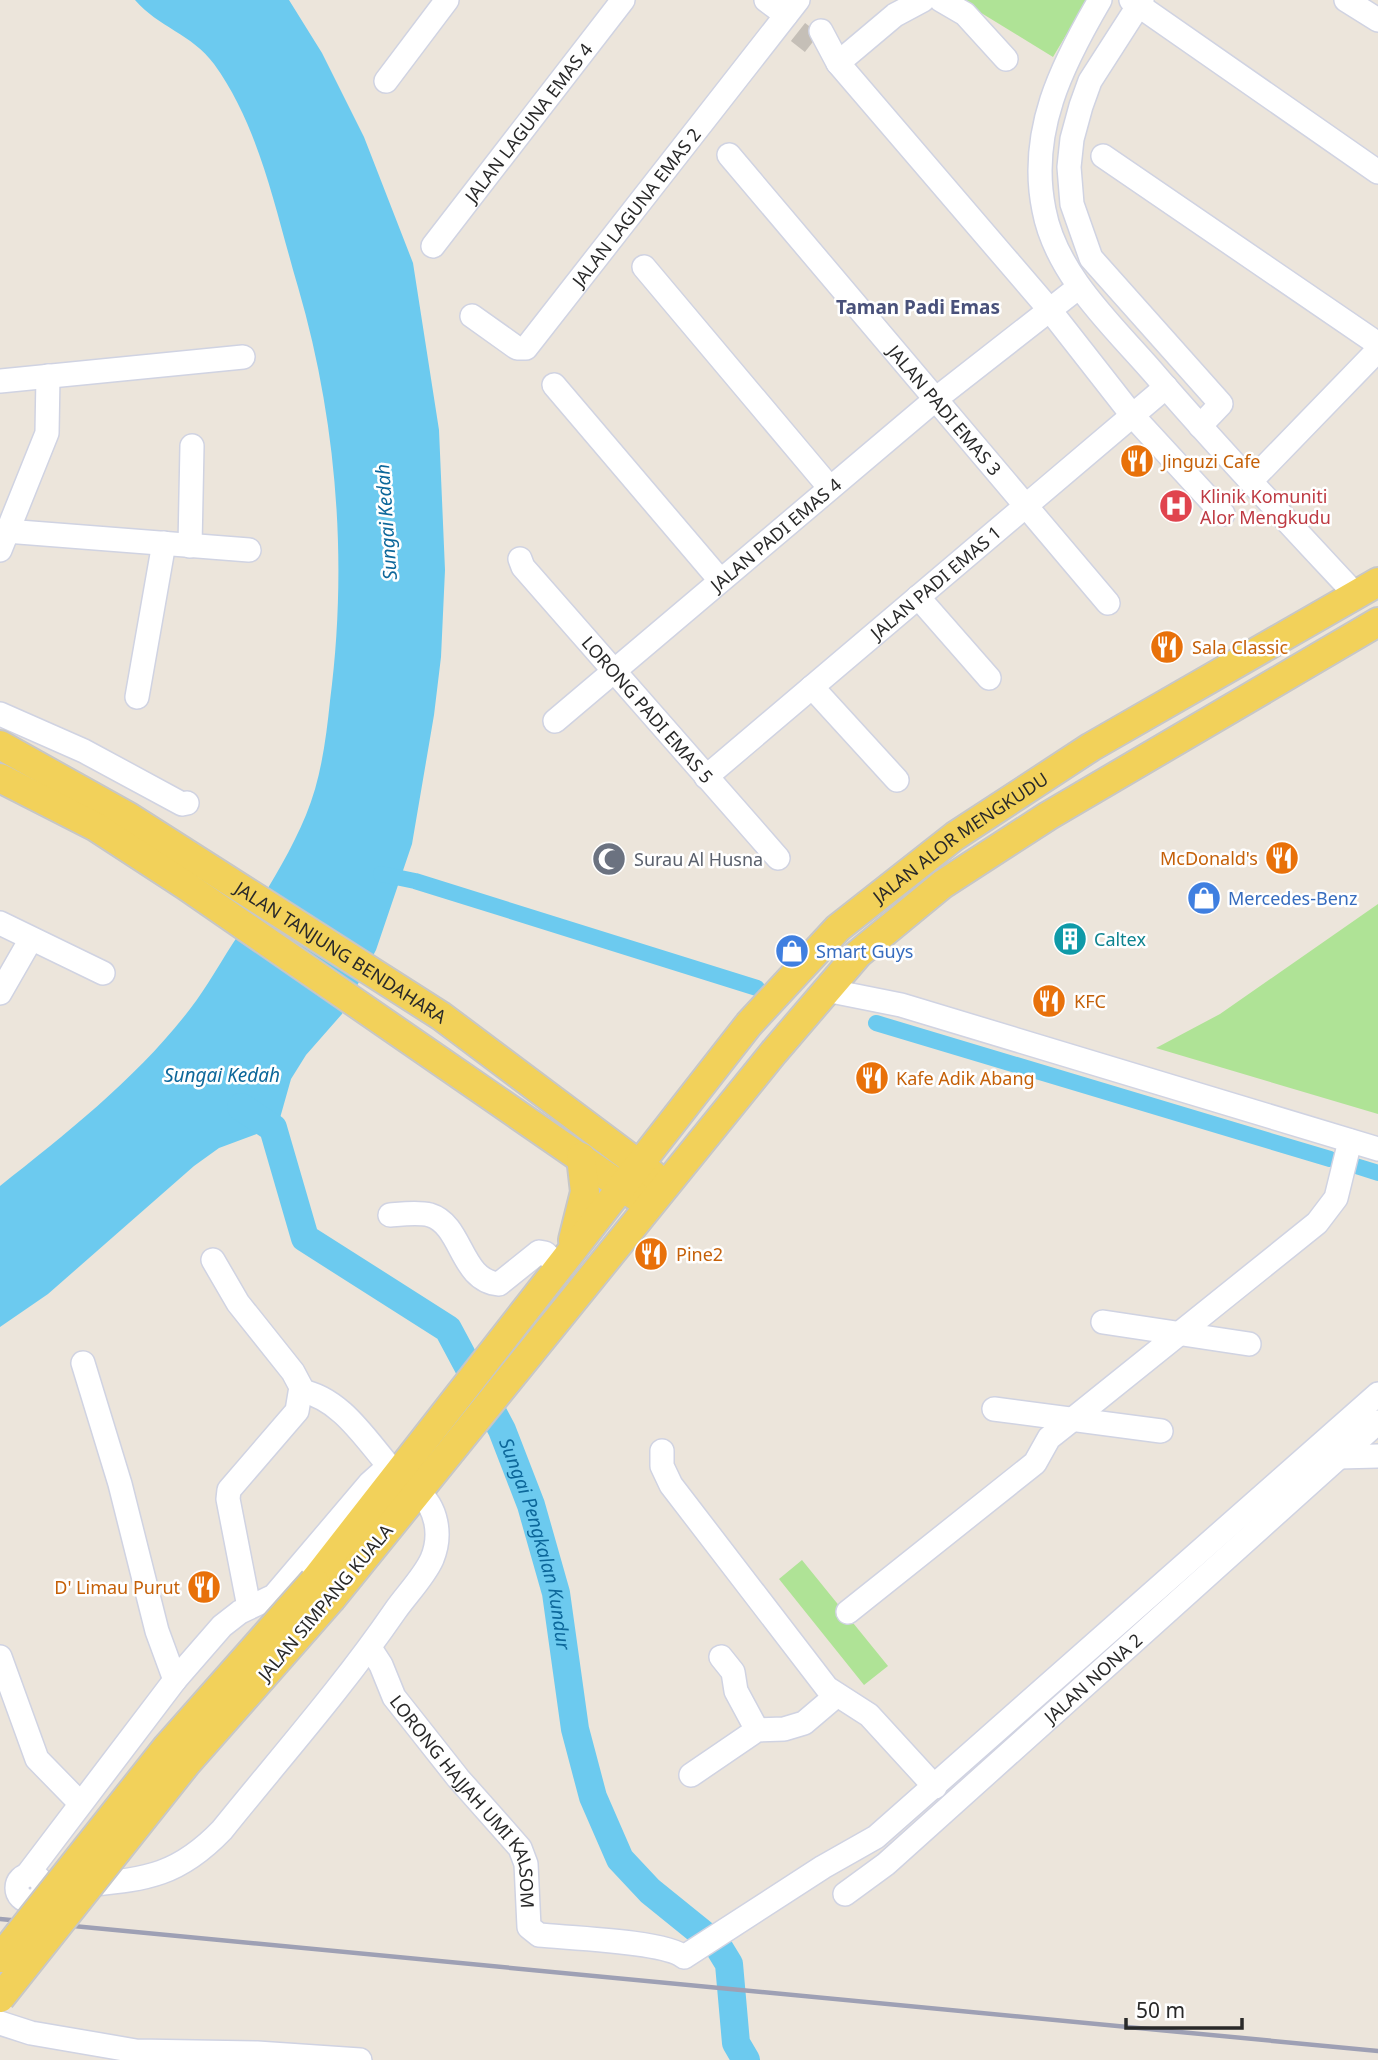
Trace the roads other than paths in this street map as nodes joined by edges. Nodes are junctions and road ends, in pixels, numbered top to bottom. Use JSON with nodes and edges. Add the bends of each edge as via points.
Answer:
{"nodes":[{"id":1,"x":447,"y":0,"type":"edge"},
{"id":2,"x":623,"y":0,"type":"edge"},
{"id":3,"x":766,"y":0,"type":"edge"},
{"id":4,"x":923,"y":0,"type":"edge"},
{"id":5,"x":942,"y":0,"type":"edge"},
{"id":6,"x":1100,"y":0,"type":"edge"},
{"id":7,"x":1346,"y":0,"type":"edge"},
{"id":8,"x":1137,"y":2,"type":"edge"},
{"id":9,"x":1378,"y":20,"type":"edge"},
{"id":10,"x":800,"y":21,"type":"edge"},
{"id":11,"x":1006,"y":59,"type":"dead end"},
{"id":12,"x":838,"y":62,"type":"junction"},
{"id":13,"x":386,"y":81,"type":"dead end"},
{"id":14,"x":729,"y":155,"type":"dead end"},
{"id":15,"x":1103,"y":156,"type":"dead end"},
{"id":16,"x":1378,"y":172,"type":"edge"},
{"id":17,"x":433,"y":246,"type":"dead end"},
{"id":18,"x":644,"y":267,"type":"dead end"},
{"id":19,"x":1080,"y":287,"type":"junction"},
{"id":20,"x":1049,"y":309,"type":"junction"},
{"id":21,"x":472,"y":316,"type":"dead end"},
{"id":22,"x":1378,"y":344,"type":"edge"},
{"id":23,"x":1378,"y":350,"type":"edge"},
{"id":24,"x":243,"y":357,"type":"dead end"},
{"id":25,"x":48,"y":376,"type":"junction"},
{"id":26,"x":0,"y":381,"type":"edge"},
{"id":27,"x":554,"y":385,"type":"dead end"},
{"id":28,"x":1166,"y":387,"type":"junction"},
{"id":29,"x":937,"y":398,"type":"junction"},
{"id":30,"x":1132,"y":415,"type":"junction"},
{"id":31,"x":1200,"y":426,"type":"junction"},
{"id":32,"x":192,"y":446,"type":"dead end"},
{"id":33,"x":1251,"y":481,"type":"junction"},
{"id":34,"x":830,"y":488,"type":"junction"},
{"id":35,"x":1026,"y":505,"type":"junction"},
{"id":36,"x":1223,"y":514,"type":"dead end"},
{"id":37,"x":3,"y":540,"type":"edge"},
{"id":38,"x":164,"y":543,"type":"junction"},
{"id":39,"x":190,"y":545,"type":"junction"},
{"id":40,"x":249,"y":550,"type":"dead end"},
{"id":41,"x":520,"y":559,"type":"dead end"},
{"id":42,"x":720,"y":580,"type":"junction"},
{"id":43,"x":1367,"y":589,"type":"edge"},
{"id":44,"x":918,"y":597,"type":"junction"},
{"id":45,"x":1108,"y":603,"type":"dead end"},
{"id":46,"x":1378,"y":622,"type":"edge"},
{"id":47,"x":612,"y":670,"type":"junction"},
{"id":48,"x":989,"y":678,"type":"dead end"},
{"id":49,"x":812,"y":687,"type":"junction"},
{"id":50,"x":137,"y":697,"type":"dead end"},
{"id":51,"x":0,"y":714,"type":"edge"},
{"id":52,"x":555,"y":721,"type":"dead end"},
{"id":53,"x":0,"y":745,"type":"edge"},
{"id":54,"x":706,"y":777,"type":"junction"},
{"id":55,"x":0,"y":778,"type":"edge"},
{"id":56,"x":897,"y":780,"type":"dead end"},
{"id":57,"x":187,"y":803,"type":"dead end"},
{"id":58,"x":778,"y":858,"type":"dead end"},
{"id":59,"x":0,"y":923,"type":"edge"},
{"id":60,"x":32,"y":939,"type":"junction"},
{"id":61,"x":103,"y":973,"type":"dead end"},
{"id":62,"x":826,"y":990,"type":"junction"},
{"id":63,"x":0,"y":993,"type":"edge"},
{"id":64,"x":662,"y":1134,"type":"junction"},
{"id":65,"x":1350,"y":1141,"type":"junction"},
{"id":66,"x":589,"y":1146,"type":"junction"},
{"id":67,"x":1378,"y":1149,"type":"edge"},
{"id":68,"x":639,"y":1165,"type":"junction"},
{"id":69,"x":622,"y":1187,"type":"junction"},
{"id":70,"x":659,"y":1195,"type":"junction"},
{"id":71,"x":390,"y":1215,"type":"dead end"},
{"id":72,"x":213,"y":1259,"type":"dead end"},
{"id":73,"x":565,"y":1260,"type":"junction"},
{"id":74,"x":1103,"y":1322,"type":"dead end"},
{"id":75,"x":1182,"y":1334,"type":"junction"},
{"id":76,"x":1250,"y":1345,"type":"dead end"},
{"id":77,"x":83,"y":1363,"type":"dead end"},
{"id":78,"x":300,"y":1391,"type":"junction"},
{"id":79,"x":1378,"y":1394,"type":"edge"},
{"id":80,"x":993,"y":1409,"type":"dead end"},
{"id":81,"x":465,"y":1412,"type":"junction"},
{"id":82,"x":1073,"y":1419,"type":"junction"},
{"id":83,"x":1378,"y":1422,"type":"edge"},
{"id":84,"x":1161,"y":1431,"type":"dead end"},
{"id":85,"x":662,"y":1451,"type":"dead end"},
{"id":86,"x":1378,"y":1456,"type":"edge"},
{"id":87,"x":1339,"y":1457,"type":"junction"},
{"id":88,"x":403,"y":1475,"type":"junction"},
{"id":89,"x":323,"y":1590,"type":"junction"},
{"id":90,"x":249,"y":1606,"type":"junction"},
{"id":91,"x":848,"y":1612,"type":"dead end"},
{"id":92,"x":369,"y":1648,"type":"junction"},
{"id":93,"x":0,"y":1657,"type":"edge"},
{"id":94,"x":721,"y":1657,"type":"dead end"},
{"id":95,"x":175,"y":1680,"type":"junction"},
{"id":96,"x":837,"y":1695,"type":"junction"},
{"id":97,"x":6,"y":1698,"type":"edge"},
{"id":98,"x":757,"y":1730,"type":"junction"},
{"id":99,"x":691,"y":1775,"type":"dead end"},
{"id":100,"x":935,"y":1787,"type":"junction"},
{"id":101,"x":80,"y":1803,"type":"junction"},
{"id":102,"x":22,"y":1889,"type":"edge"},
{"id":103,"x":845,"y":1894,"type":"dead end"},
{"id":104,"x":0,"y":1958,"type":"edge"},
{"id":105,"x":0,"y":1998,"type":"edge"},
{"id":106,"x":0,"y":2023,"type":"edge"},
{"id":107,"x":134,"y":2056,"type":"edge"},
{"id":108,"x":360,"y":2060,"type":"edge"}],
"edges":[{"from":1,"to":13,"type":"street"},
{"from":2,"to":17,"type":"street","name":"JALAN LAGUNA EMAS 4"},
{"from":3,"to":10,"type":"street"},
{"from":4,"to":12,"type":"street","via":[[895,15]]},
{"from":5,"to":11,"type":"street","via":[[965,14]]},
{"from":6,"to":19,"type":"street","via":[[1050,99],[1040,155],[1044,211],[1059,251]]},
{"from":7,"to":9,"type":"street"},
{"from":8,"to":16,"type":"street"},
{"from":8,"to":31,"type":"street","via":[[1090,81],[1081,106],[1070,158],[1072,204],[1091,258],[1221,404]]},
{"from":10,"to":12,"type":"street"},
{"from":10,"to":21,"type":"street","name":"JALAN LAGUNA EMAS 2","via":[[526,348],[517,348]]},
{"from":12,"to":20,"type":"street"},
{"from":14,"to":29,"type":"street","name":"JALAN PADI EMAS 3"},
{"from":15,"to":22,"type":"street"},
{"from":18,"to":34,"type":"street"},
{"from":19,"to":20,"type":"street","name":"JALAN PADI EMAS 4"},
{"from":19,"to":28,"type":"street"},
{"from":20,"to":29,"type":"street","name":"JALAN PADI EMAS 4"},
{"from":20,"to":30,"type":"street"},
{"from":23,"to":33,"type":"street"},
{"from":24,"to":25,"type":"street"},
{"from":25,"to":26,"type":"street"},
{"from":25,"to":37,"type":"street","via":[[47,433]]},
{"from":27,"to":42,"type":"street"},
{"from":28,"to":30,"type":"street","name":"JALAN PADI EMAS 1"},
{"from":28,"to":31,"type":"street"},
{"from":29,"to":34,"type":"street","name":"JALAN PADI EMAS 4"},
{"from":29,"to":35,"type":"street","name":"JALAN PADI EMAS 3"},
{"from":30,"to":35,"type":"street","name":"JALAN PADI EMAS 1"},
{"from":30,"to":36,"type":"street"},
{"from":31,"to":33,"type":"street"},
{"from":32,"to":39,"type":"street"},
{"from":33,"to":43,"type":"street"},
{"from":34,"to":42,"type":"street","name":"JALAN PADI EMAS 4"},
{"from":35,"to":44,"type":"street","name":"JALAN PADI EMAS 1"},
{"from":35,"to":45,"type":"street","name":"JALAN PADI EMAS 3"},
{"from":37,"to":38,"type":"street"},
{"from":38,"to":39,"type":"street"},
{"from":38,"to":50,"type":"street"},
{"from":39,"to":40,"type":"street"},
{"from":41,"to":47,"type":"street","name":"LORONG PADI EMAS 5"},
{"from":42,"to":47,"type":"street","name":"JALAN PADI EMAS 4"},
{"from":43,"to":64,"type":"main road","name":"JALAN ALOR MENGKUDU","via":[[1091,747],[956,836],[838,928],[810,956]]},
{"from":44,"to":48,"type":"street"},
{"from":44,"to":49,"type":"street","name":"JALAN PADI EMAS 1"},
{"from":46,"to":62,"type":"main road","name":"JALAN ALOR MENGKUDU","via":[[1048,816],[943,884],[867,946]]},
{"from":47,"to":52,"type":"street","name":"JALAN PADI EMAS 4"},
{"from":47,"to":54,"type":"street","name":"LORONG PADI EMAS 5"},
{"from":49,"to":54,"type":"street","name":"JALAN PADI EMAS 1"},
{"from":49,"to":56,"type":"street"},
{"from":51,"to":57,"type":"street"},
{"from":53,"to":66,"type":"main road","name":"JALAN TANJUNG BENDAHARA","via":[[75,784],[441,1016]]},
{"from":54,"to":58,"type":"street","name":"LORONG PADI EMAS 5"},
{"from":55,"to":66,"type":"main road","name":"JALAN TANJUNG BENDAHARA","via":[[86,821],[418,1043]]},
{"from":59,"to":60,"type":"street"},
{"from":60,"to":61,"type":"street"},
{"from":60,"to":63,"type":"street"},
{"from":62,"to":65,"type":"street","via":[[901,1004]]},
{"from":62,"to":70,"type":"main road","name":"JALAN ALOR MENGKUDU"},
{"from":64,"to":66,"type":"main road"},
{"from":64,"to":68,"type":"main road","name":"JALAN ALOR MENGKUDU"},
{"from":65,"to":67,"type":"street"},
{"from":65,"to":75,"type":"street","via":[[1328,1212]]},
{"from":66,"to":68,"type":"main road","name":"JALAN TANJUNG BENDAHARA"},
{"from":66,"to":69,"type":"main road","name":"JALAN TANJUNG BENDAHARA"},
{"from":66,"to":73,"type":"main road","via":[[585,1192]]},
{"from":68,"to":69,"type":"main road","name":"JALAN ALOR MENGKUDU"},
{"from":68,"to":70,"type":"main road","name":"JALAN TANJUNG BENDAHARA"},
{"from":69,"to":70,"type":"main road","name":"JALAN TANJUNG BENDAHARA"},
{"from":69,"to":73,"type":"main road","name":"JALAN SIMPANG KUALA"},
{"from":70,"to":81,"type":"main road","name":"JALAN SIMPANG KUALA","via":[[507,1382]]},
{"from":71,"to":73,"type":"street","via":[[436,1218],[476,1272],[491,1283],[499,1284],[539,1252]]},
{"from":72,"to":78,"type":"street","via":[[259,1334],[293,1372]]},
{"from":73,"to":81,"type":"main road","name":"JALAN SIMPANG KUALA","via":[[486,1362]]},
{"from":74,"to":75,"type":"street"},
{"from":75,"to":76,"type":"street"},
{"from":75,"to":82,"type":"street"},
{"from":77,"to":95,"type":"street","via":[[157,1631]]},
{"from":78,"to":88,"type":"street","via":[[320,1396],[339,1409]]},
{"from":78,"to":90,"type":"street","via":[[297,1411],[229,1490]]},
{"from":79,"to":100,"type":"street"},
{"from":80,"to":82,"type":"street"},
{"from":81,"to":88,"type":"main road","name":"JALAN SIMPANG KUALA"},
{"from":82,"to":84,"type":"street"},
{"from":82,"to":91,"type":"street","via":[[1049,1438],[1035,1463]]},
{"from":83,"to":87,"type":"street","name":"JALAN NONA 2"},
{"from":85,"to":96,"type":"street","via":[[662,1466],[671,1485],[795,1648]]},
{"from":86,"to":87,"type":"street"},
{"from":87,"to":103,"type":"street","name":"JALAN NONA 2","via":[[886,1864]]},
{"from":88,"to":89,"type":"main road","name":"JALAN SIMPANG KUALA"},
{"from":88,"to":90,"type":"street","via":[[370,1483],[282,1588]]},
{"from":88,"to":92,"type":"street","via":[[430,1504],[437,1539],[431,1560]]},
{"from":89,"to":104,"type":"main road","name":"JALAN SIMPANG KUALA","bridge":true,"via":[[167,1747]]},
{"from":89,"to":105,"type":"main road","name":"JALAN SIMPANG KUALA","bridge":true},
{"from":90,"to":95,"type":"street","via":[[222,1626]]},
{"from":92,"to":100,"type":"street","name":"LORONG HAJJAH UMI KALSOM","via":[[394,1697],[520,1848],[526,1864],[529,1927],[539,1935],[689,1954],[876,1837]]},
{"from":92,"to":102,"type":"street","via":[[199,1854],[143,1879]]},
{"from":93,"to":97,"type":"street"},
{"from":94,"to":98,"type":"street","via":[[733,1672],[736,1691]]},
{"from":95,"to":101,"type":"street"},
{"from":96,"to":98,"type":"street","via":[[796,1727]]},
{"from":96,"to":100,"type":"street","via":[[869,1715]]},
{"from":97,"to":101,"type":"street","via":[[37,1759]]},
{"from":98,"to":99,"type":"street"},
{"from":101,"to":102,"type":"street"},
{"from":106,"to":107,"type":"street"},
{"from":107,"to":108,"type":"street","via":[[257,2053]]}]}
